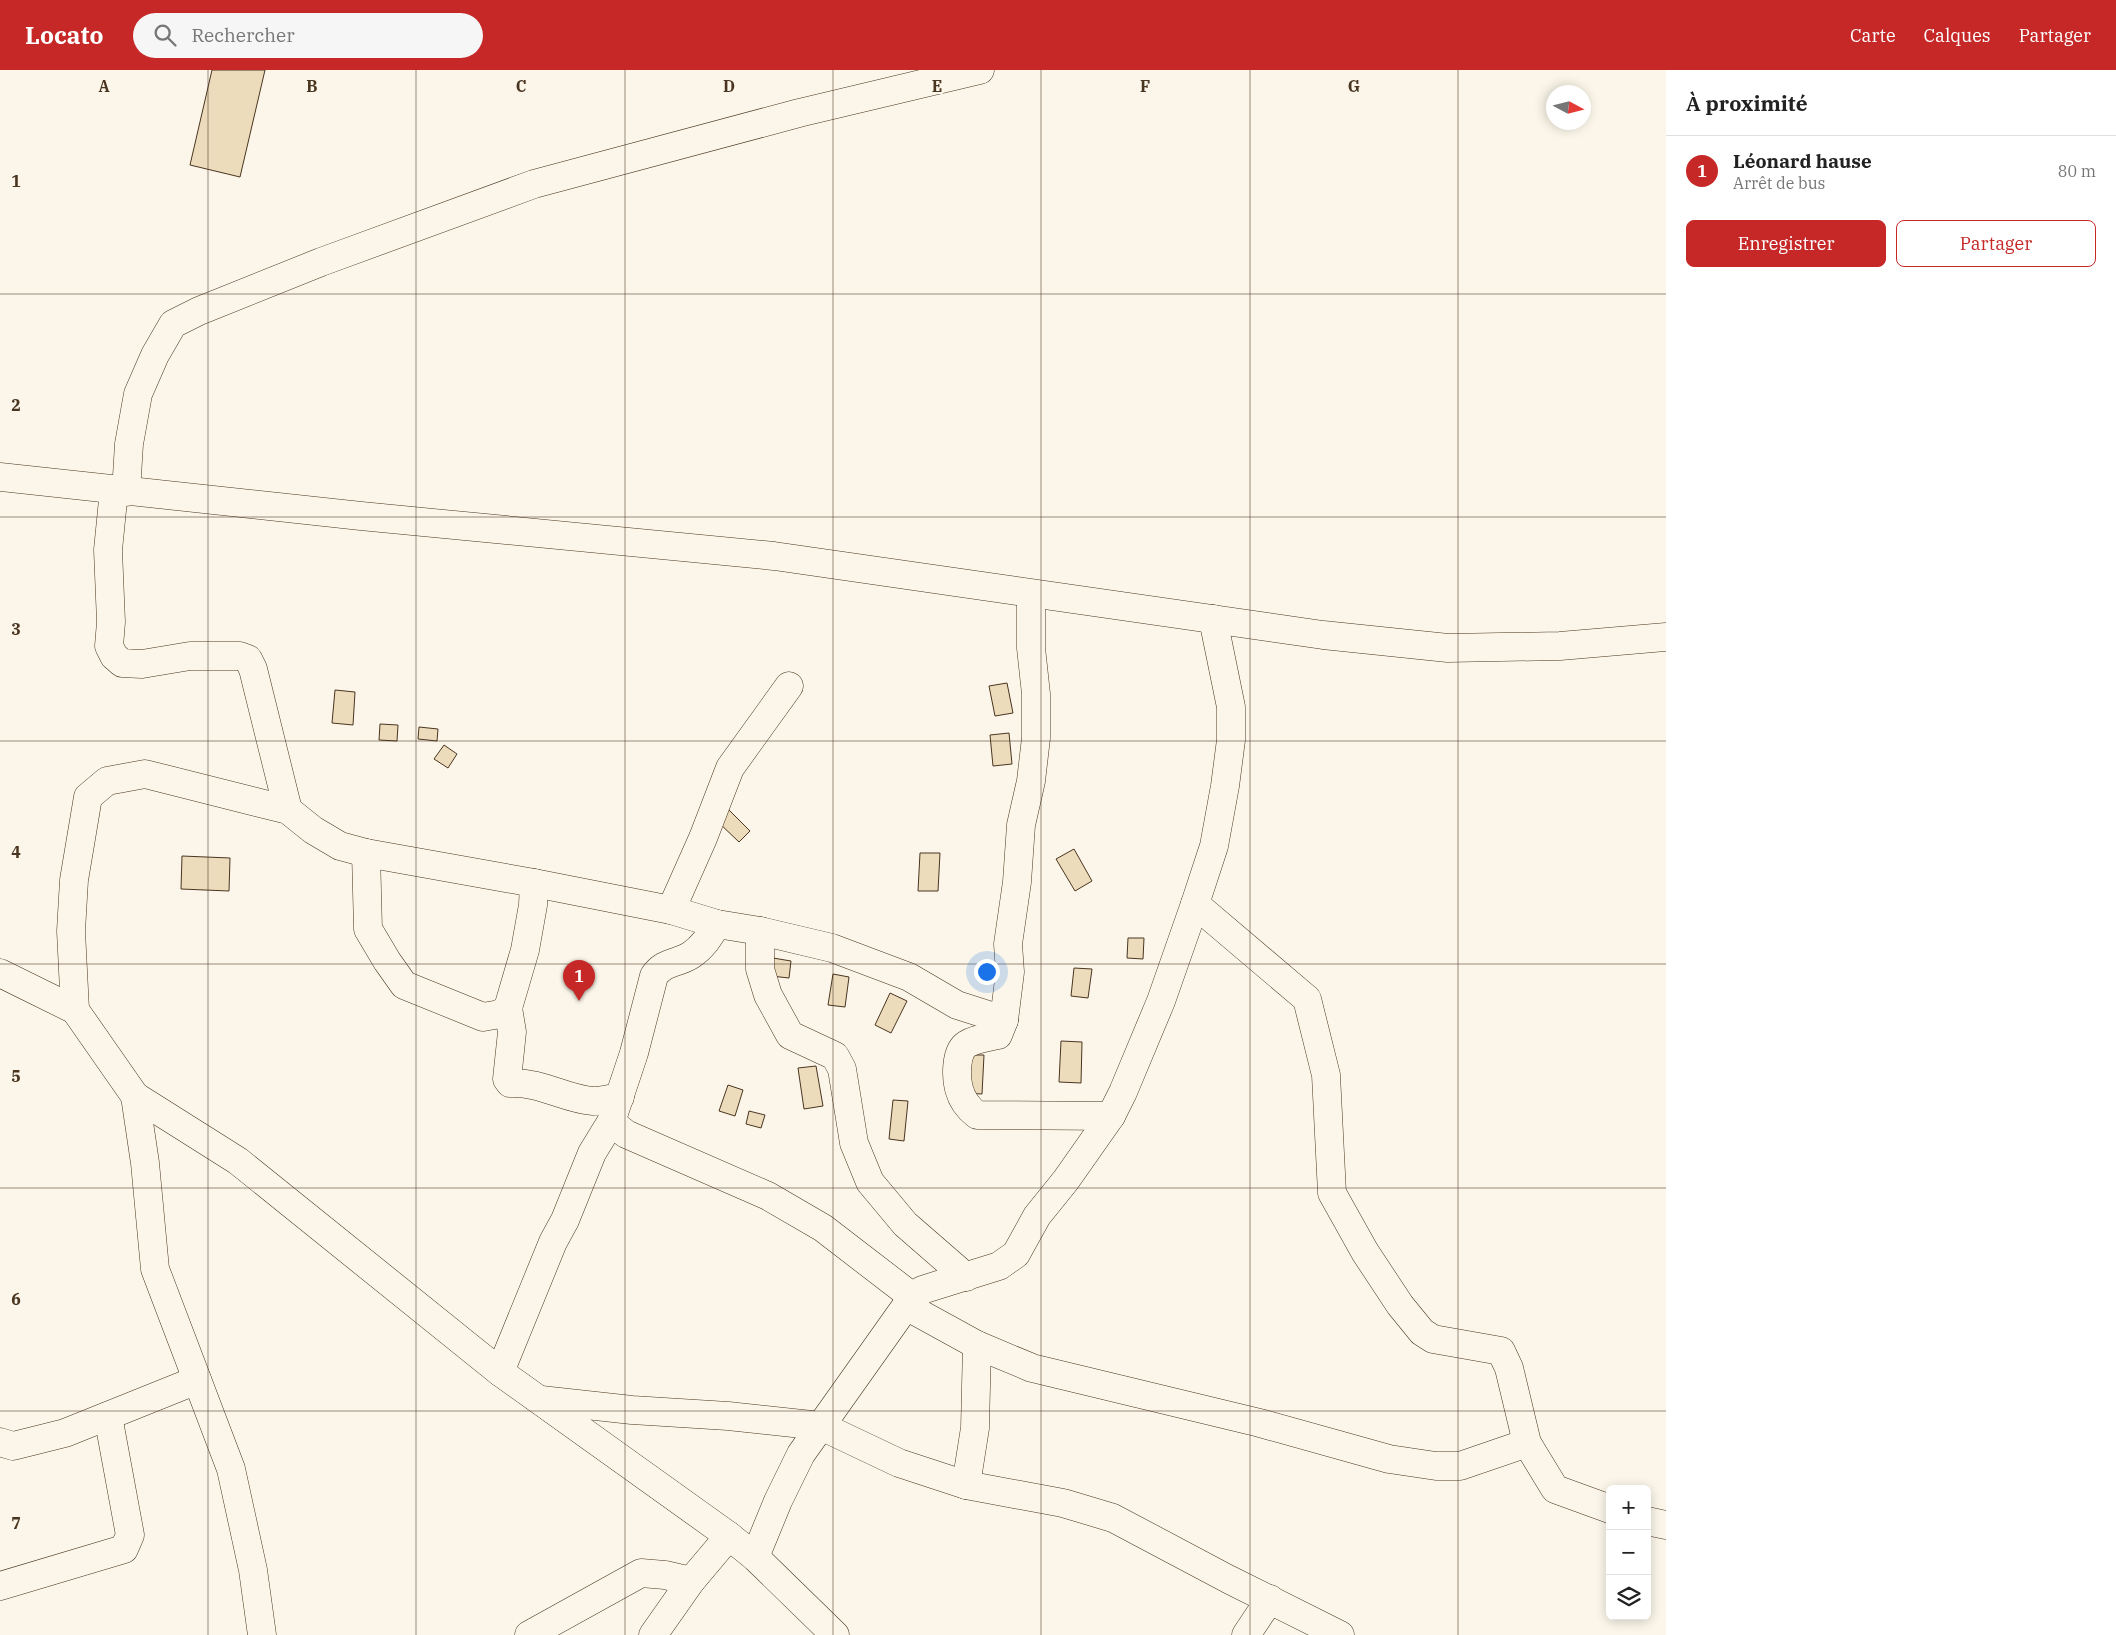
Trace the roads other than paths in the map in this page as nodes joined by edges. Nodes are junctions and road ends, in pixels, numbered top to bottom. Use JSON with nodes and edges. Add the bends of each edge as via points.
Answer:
{"nodes":[{"id":1,"x":980,"y":70,"type":"edge"},
{"id":2,"x":0,"y":477,"type":"edge"},
{"id":3,"x":120,"y":491,"type":"junction"},
{"id":4,"x":1031,"y":594,"type":"junction"},
{"id":5,"x":1213,"y":619,"type":"junction"},
{"id":6,"x":1666,"y":637,"type":"edge"},
{"id":7,"x":789,"y":686,"type":"dead end"},
{"id":8,"x":288,"y":810,"type":"junction"},
{"id":9,"x":366,"y":854,"type":"junction"},
{"id":10,"x":534,"y":883,"type":"junction"},
{"id":11,"x":1195,"y":904,"type":"junction"},
{"id":12,"x":671,"y":910,"type":"junction"},
{"id":13,"x":718,"y":924,"type":"junction"},
{"id":14,"x":760,"y":931,"type":"junction"},
{"id":15,"x":0,"y":973,"type":"edge"},
{"id":16,"x":508,"y":1008,"type":"junction"},
{"id":17,"x":75,"y":1010,"type":"junction"},
{"id":18,"x":1004,"y":1020,"type":"junction"},
{"id":19,"x":134,"y":1096,"type":"junction"},
{"id":20,"x":620,"y":1097,"type":"junction"},
{"id":21,"x":1112,"y":1116,"type":"junction"},
{"id":22,"x":611,"y":1122,"type":"junction"},
{"id":23,"x":966,"y":1277,"type":"junction"},
{"id":24,"x":910,"y":1302,"type":"junction"},
{"id":25,"x":977,"y":1345,"type":"junction"},
{"id":26,"x":500,"y":1372,"type":"junction"},
{"id":27,"x":197,"y":1380,"type":"junction"},
{"id":28,"x":540,"y":1400,"type":"junction"},
{"id":29,"x":108,"y":1416,"type":"junction"},
{"id":30,"x":821,"y":1426,"type":"junction"},
{"id":31,"x":0,"y":1442,"type":"edge"},
{"id":32,"x":1527,"y":1443,"type":"junction"},
{"id":33,"x":966,"y":1485,"type":"junction"},
{"id":34,"x":1606,"y":1508,"type":"edge"},
{"id":35,"x":1651,"y":1522,"type":"edge"},
{"id":36,"x":1666,"y":1525,"type":"edge"},
{"id":37,"x":729,"y":1536,"type":"junction"},
{"id":38,"x":755,"y":1557,"type":"junction"},
{"id":39,"x":691,"y":1581,"type":"junction"},
{"id":40,"x":0,"y":1586,"type":"edge"},
{"id":41,"x":1270,"y":1599,"type":"junction"},
{"id":42,"x":262,"y":1635,"type":"edge"},
{"id":43,"x":529,"y":1635,"type":"edge"},
{"id":44,"x":653,"y":1635,"type":"edge"},
{"id":45,"x":835,"y":1635,"type":"edge"},
{"id":46,"x":1246,"y":1635,"type":"edge"},
{"id":47,"x":1340,"y":1635,"type":"edge"}],
"edges":[{"from":1,"to":3,"type":"street","via":[[800,112],[534,184],[198,311],[173,324],[138,394]]},
{"from":2,"to":3,"type":"street"},
{"from":3,"to":4,"type":"street","via":[[774,556]]},
{"from":3,"to":8,"type":"street","via":[[108,550],[111,622],[108,646],[122,663],[142,664],[190,656],[240,656],[248,660],[254,670]]},
{"from":4,"to":5,"type":"street"},
{"from":4,"to":18,"type":"street","via":[[1036,738],[1021,824],[1008,944],[1010,972]]},
{"from":5,"to":6,"type":"street","via":[[1322,635],[1448,648],[1560,646]]},
{"from":5,"to":11,"type":"street","via":[[1231,707],[1231,740],[1214,846]]},
{"from":7,"to":12,"type":"street","via":[[730,768]]},
{"from":8,"to":9,"type":"street","via":[[340,846]]},
{"from":8,"to":17,"type":"street","via":[[145,774],[107,780],[88,797],[74,880],[71,931]]},
{"from":9,"to":10,"type":"street"},
{"from":9,"to":16,"type":"street","via":[[368,929],[404,986],[484,1017],[500,1014]]},
{"from":10,"to":12,"type":"street"},
{"from":10,"to":16,"type":"street","via":[[525,950]]},
{"from":11,"to":21,"type":"street","via":[[1162,1002]]},
{"from":11,"to":32,"type":"street","via":[[1307,999],[1326,1076],[1332,1192],[1365,1252],[1422,1332],[1433,1339],[1501,1351],[1509,1368]]},
{"from":12,"to":13,"type":"street"},
{"from":13,"to":14,"type":"street"},
{"from":13,"to":20,"type":"street","via":[[691,955],[660,967],[654,976]]},
{"from":14,"to":18,"type":"street","via":[[832,948],[909,978],[957,1005]]},
{"from":14,"to":23,"type":"street","via":[[760,969],[768,995],[790,1035],[835,1056],[842,1069],[854,1143],[870,1182],[905,1224]]},
{"from":15,"to":17,"type":"street"},
{"from":16,"to":20,"type":"street","via":[[512,1032],[507,1079],[510,1083],[539,1085],[583,1100]]},
{"from":17,"to":19,"type":"street"},
{"from":18,"to":21,"type":"street","via":[[998,1035],[966,1044],[959,1058],[959,1089],[977,1116]]},
{"from":19,"to":26,"type":"street","via":[[238,1161]]},
{"from":19,"to":27,"type":"street","via":[[155,1269]]},
{"from":20,"to":22,"type":"street"},
{"from":21,"to":23,"type":"street","via":[[1037,1216],[1016,1254],[999,1266]]},
{"from":22,"to":24,"type":"street","via":[[626,1134],[768,1196],[823,1228]]},
{"from":22,"to":26,"type":"street","via":[[592,1153]]},
{"from":23,"to":24,"type":"street","via":[[922,1290]]},
{"from":24,"to":25,"type":"street"},
{"from":24,"to":30,"type":"street"},
{"from":25,"to":32,"type":"street","via":[[1032,1368],[1260,1423],[1389,1460],[1460,1466]]},
{"from":25,"to":33,"type":"street","via":[[975,1428]]},
{"from":26,"to":28,"type":"street"},
{"from":27,"to":29,"type":"street"},
{"from":27,"to":42,"type":"street","via":[[231,1469],[253,1570]]},
{"from":28,"to":30,"type":"street"},
{"from":28,"to":37,"type":"street"},
{"from":29,"to":31,"type":"street","via":[[65,1433],[23,1444],[10,1446]]},
{"from":29,"to":40,"type":"street","via":[[130,1535],[124,1549]]},
{"from":30,"to":33,"type":"street","via":[[899,1463]]},
{"from":30,"to":38,"type":"street","via":[[802,1454],[778,1501]]},
{"from":32,"to":34,"type":"street","via":[[1554,1489]]},
{"from":33,"to":41,"type":"street","via":[[1063,1503],[1113,1518]]},
{"from":35,"to":36,"type":"street"},
{"from":37,"to":38,"type":"street"},
{"from":37,"to":39,"type":"street"},
{"from":38,"to":45,"type":"street"},
{"from":39,"to":43,"type":"street","via":[[651,1573],[637,1574]]},
{"from":39,"to":44,"type":"street"},
{"from":41,"to":46,"type":"street"},
{"from":41,"to":47,"type":"street"}]}
